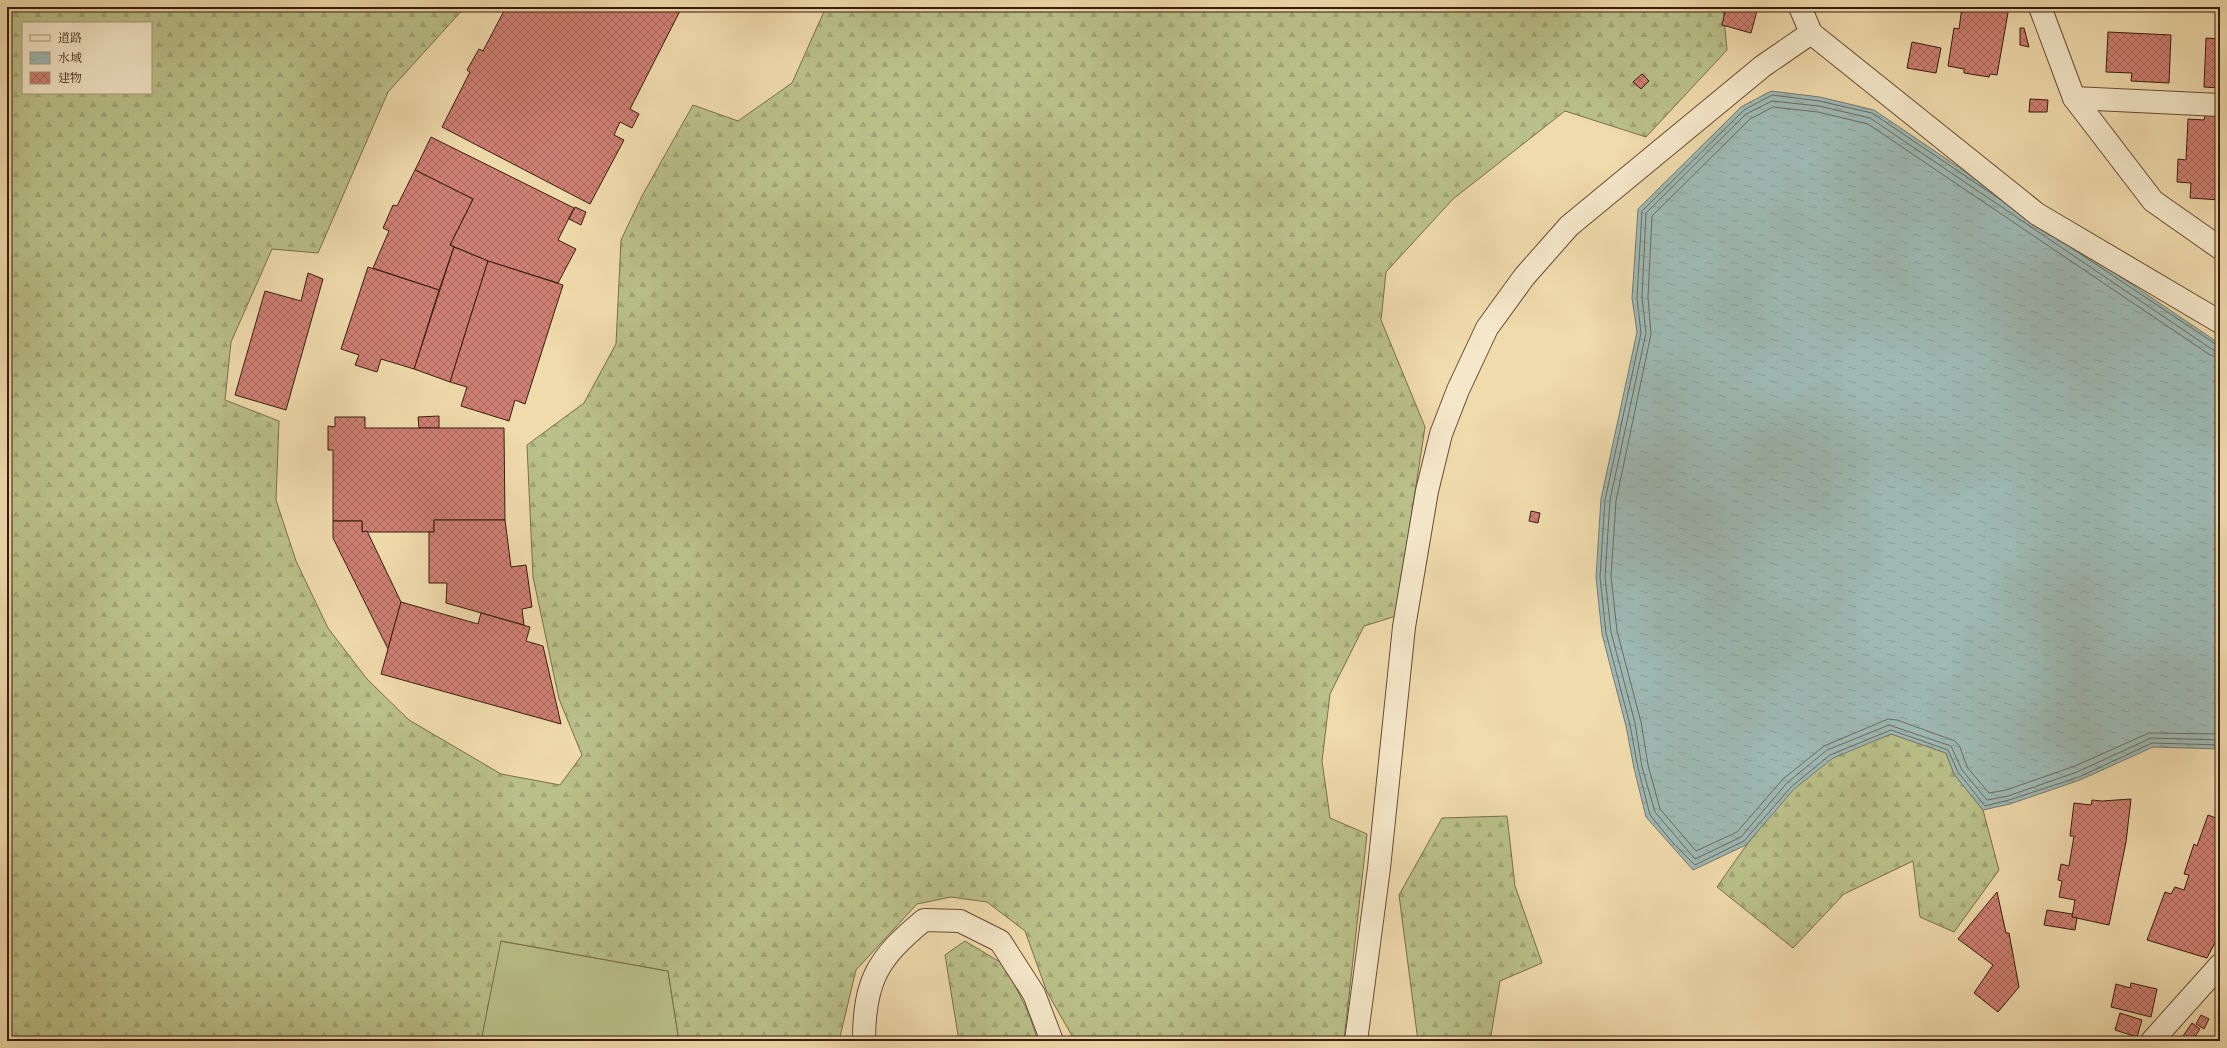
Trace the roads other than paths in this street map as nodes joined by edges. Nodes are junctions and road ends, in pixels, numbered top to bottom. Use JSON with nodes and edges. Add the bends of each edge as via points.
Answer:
{"nodes":[{"id":1,"x":1800,"y":7,"type":"edge"},
{"id":2,"x":2040,"y":7,"type":"edge"},
{"id":3,"x":1811,"y":33,"type":"junction"},
{"id":4,"x":2074,"y":98,"type":"junction"},
{"id":5,"x":2220,"y":105,"type":"edge"},
{"id":6,"x":2220,"y":248,"type":"edge"},
{"id":7,"x":2220,"y":322,"type":"edge"},
{"id":8,"x":2220,"y":965,"type":"edge"},
{"id":9,"x":864,"y":1041,"type":"edge"},
{"id":10,"x":1052,"y":1041,"type":"edge"},
{"id":11,"x":1356,"y":1041,"type":"edge"},
{"id":12,"x":2152,"y":1041,"type":"edge"}],
"edges":[{"from":1,"to":3,"type":"street"},
{"from":2,"to":4,"type":"street"},
{"from":3,"to":7,"type":"street","via":[[2037,214]]},
{"from":3,"to":11,"type":"street","via":[[1763,66],[1569,226],[1524,277],[1487,328],[1458,390],[1441,434],[1427,491],[1406,620],[1379,868]]},
{"from":4,"to":5,"type":"street"},
{"from":4,"to":6,"type":"street","via":[[2153,201]]},
{"from":8,"to":12,"type":"street"},
{"from":9,"to":10,"type":"street","via":[[864,1017],[873,979],[884,957],[924,920],[960,920],[1000,941],[1034,994]]}]}
